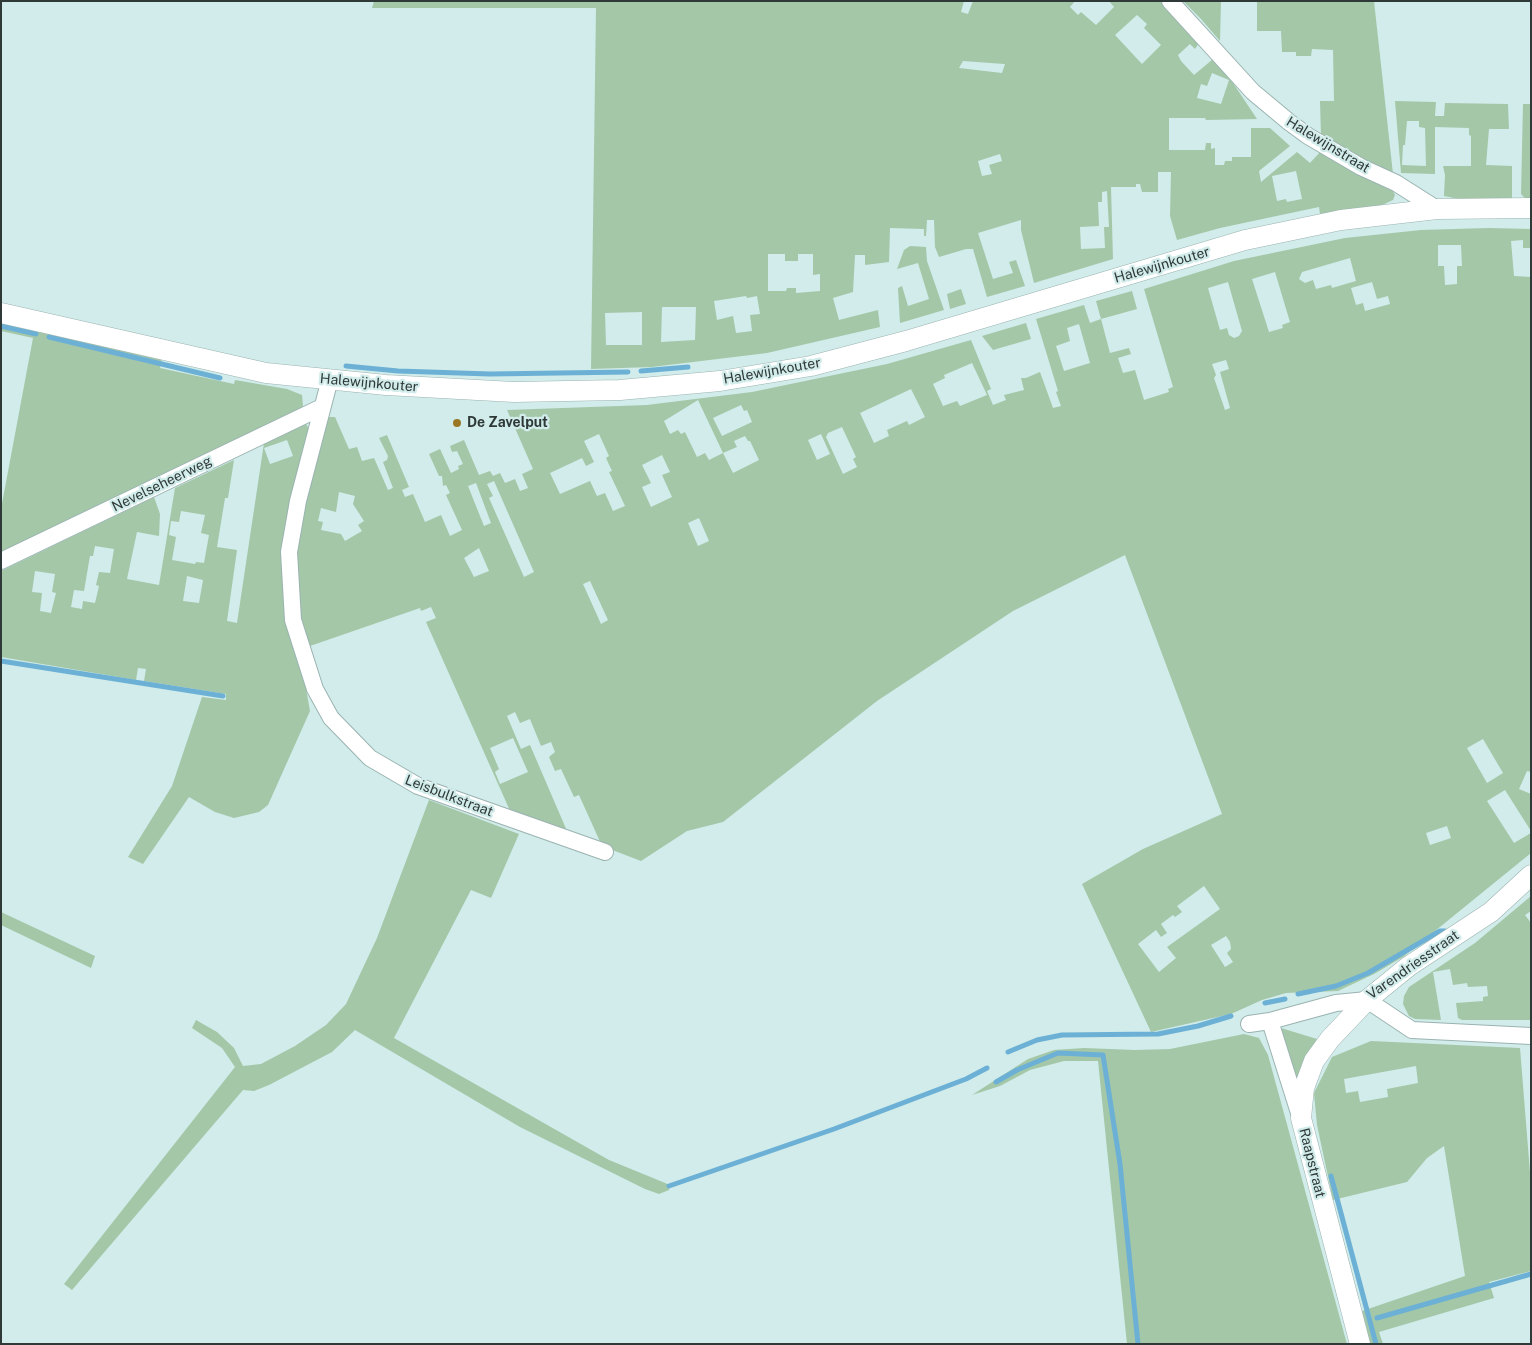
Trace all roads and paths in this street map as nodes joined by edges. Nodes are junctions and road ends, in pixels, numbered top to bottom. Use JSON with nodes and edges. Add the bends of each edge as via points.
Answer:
{"nodes":[{"id":1,"x":1170,"y":1,"type":"edge"},
{"id":2,"x":1531,"y":208,"type":"edge"},
{"id":3,"x":1437,"y":209,"type":"junction"},
{"id":4,"x":1,"y":313,"type":"edge"},
{"id":5,"x":330,"y":379,"type":"junction"},
{"id":6,"x":322,"y":407,"type":"junction"},
{"id":7,"x":1,"y":561,"type":"edge"},
{"id":8,"x":605,"y":852,"type":"dead end"},
{"id":9,"x":1531,"y":875,"type":"edge"},
{"id":10,"x":1367,"y":1000,"type":"junction"},
{"id":11,"x":1270,"y":1021,"type":"junction"},
{"id":12,"x":1249,"y":1024,"type":"dead end"},
{"id":13,"x":1531,"y":1036,"type":"edge"},
{"id":14,"x":1301,"y":1118,"type":"junction"},
{"id":15,"x":1360,"y":1344,"type":"edge"}],
"edges":[{"from":1,"to":3,"type":"street","name":"Halewijnstraat","via":[[1253,92],[1288,122]]},
{"from":2,"to":3,"type":"street","name":"Halewijnkouter"},
{"from":3,"to":5,"type":"street","name":"Halewijnkouter","via":[[1341,220],[1245,240],[906,341],[811,366],[720,381],[620,390],[514,392]]},
{"from":4,"to":5,"type":"street","name":"Halewijnkouter","via":[[266,373]]},
{"from":5,"to":6,"type":"street","name":"Leisbulkstraat"},
{"from":6,"to":7,"type":"street","name":"Nevelseheerweg"},
{"from":6,"to":8,"type":"street","name":"Leisbulkstraat","via":[[291,532],[289,585],[293,620],[304,656],[315,689],[331,718],[370,758],[418,786]]},
{"from":9,"to":10,"type":"street","name":"Varendriesstraat","via":[[1491,912],[1409,966]]},
{"from":10,"to":11,"type":"street","name":"Varendriesstraat","via":[[1336,1003]]},
{"from":10,"to":13,"type":"street","via":[[1412,1030]]},
{"from":10,"to":14,"type":"street","name":"Raapstraat","via":[[1314,1061],[1304,1088]]},
{"from":11,"to":12,"type":"street","name":"Varendriesstraat"},
{"from":11,"to":14,"type":"street"},
{"from":14,"to":15,"type":"street","name":"Raapstraat"}]}
